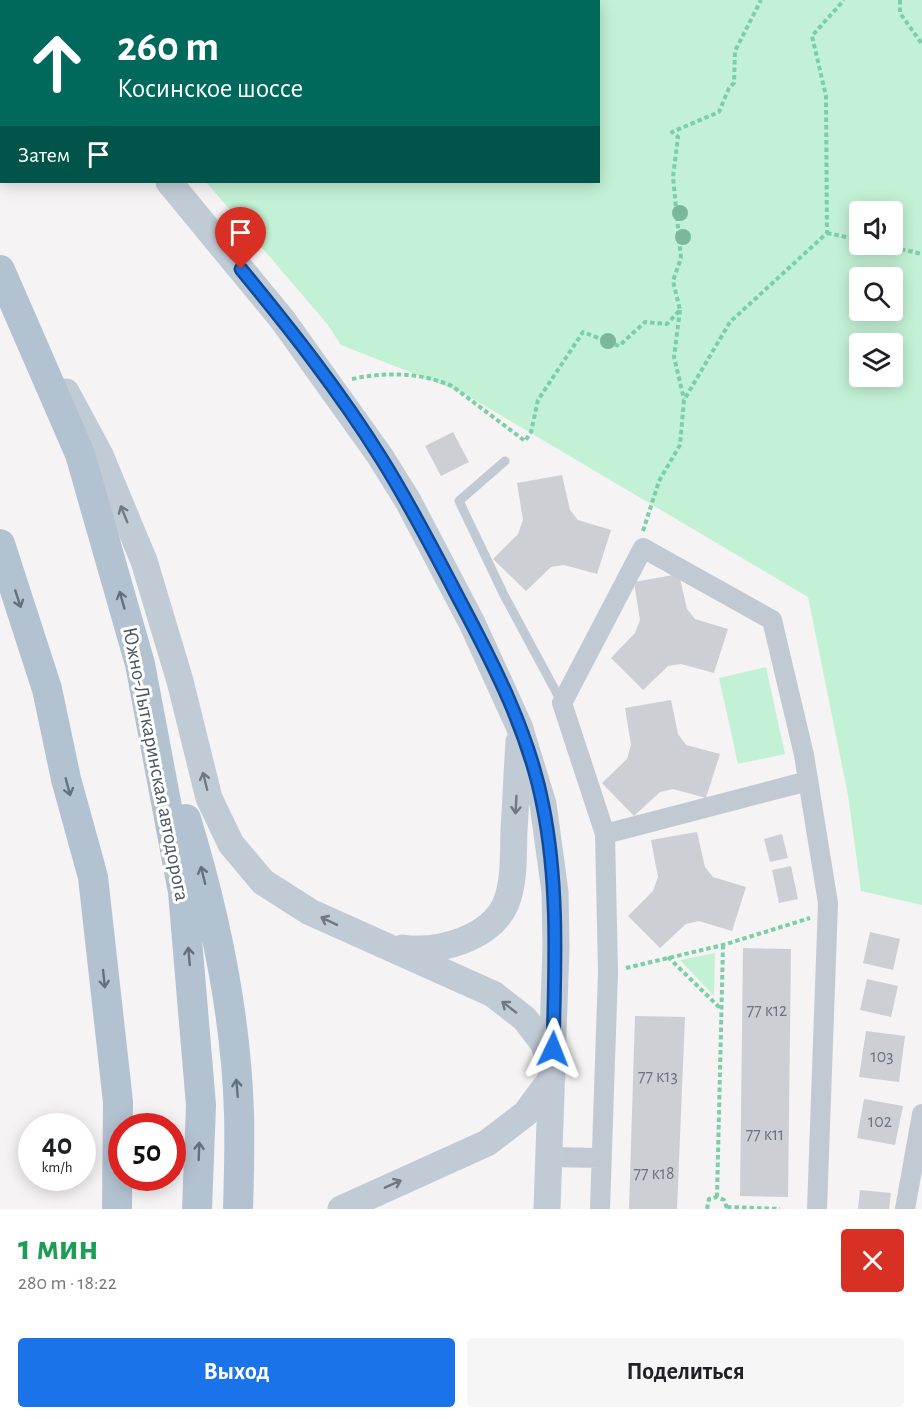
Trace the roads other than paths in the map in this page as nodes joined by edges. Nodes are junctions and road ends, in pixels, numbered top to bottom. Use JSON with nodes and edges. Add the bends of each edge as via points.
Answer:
{"nodes":[{"id":1,"x":170,"y":183,"type":"edge"},
{"id":2,"x":2,"y":274,"type":"edge"},
{"id":3,"x":505,"y":461,"type":"dead end"},
{"id":4,"x":0,"y":544,"type":"edge"},
{"id":5,"x":140,"y":664,"type":"junction"},
{"id":6,"x":562,"y":703,"type":"junction"},
{"id":7,"x":519,"y":726,"type":"junction"},
{"id":8,"x":808,"y":781,"type":"junction"},
{"id":9,"x":604,"y":834,"type":"junction"},
{"id":10,"x":382,"y":945,"type":"junction"},
{"id":11,"x":552,"y":1074,"type":"junction"},
{"id":12,"x":922,"y":1114,"type":"edge"},
{"id":13,"x":550,"y":1157,"type":"junction"},
{"id":14,"x":602,"y":1158,"type":"junction"},
{"id":15,"x":917,"y":1166,"type":"edge"},
{"id":16,"x":117,"y":1209,"type":"edge"},
{"id":17,"x":197,"y":1209,"type":"edge"},
{"id":18,"x":238,"y":1209,"type":"edge"},
{"id":19,"x":340,"y":1209,"type":"edge"},
{"id":20,"x":547,"y":1209,"type":"edge"},
{"id":21,"x":600,"y":1209,"type":"edge"},
{"id":22,"x":817,"y":1209,"type":"edge"},
{"id":23,"x":905,"y":1209,"type":"edge"}],
"edges":[{"from":1,"to":7,"type":"main road","via":[[271,306],[380,456],[472,624]]},
{"from":5,"to":2,"type":"main road","name":"Южно-Лыткаринская автодорога","one_way":true,"via":[[80,454]]},
{"from":10,"to":2,"type":"main road","one_way":true,"via":[[310,912],[263,882],[231,844],[209,798],[144,561],[100,454]]},
{"from":3,"to":6,"type":"lane","via":[[459,501]]},
{"from":4,"to":16,"type":"main road","one_way":true,"via":[[46,689],[93,877],[118,1102]]},
{"from":17,"to":5,"type":"main road","name":"Южно-Лыткаринская автодорога","one_way":true,"via":[[201,1105],[183,892]]},
{"from":18,"to":5,"type":"main road","one_way":true,"via":[[239,1113],[229,1001],[203,874]]},
{"from":6,"to":8,"type":"street","via":[[643,548],[772,620]]},
{"from":6,"to":9,"type":"street"},
{"from":7,"to":10,"type":"main road","one_way":true,"via":[[513,876],[505,905],[482,931],[447,947],[418,951]]},
{"from":7,"to":11,"type":"main road","via":[[543,804],[555,892]]},
{"from":8,"to":9,"type":"street"},
{"from":8,"to":22,"type":"street","via":[[828,913]]},
{"from":9,"to":14,"type":"street","via":[[608,972]]},
{"from":11,"to":10,"type":"main road","one_way":true,"via":[[544,1044],[525,1019],[493,994]]},
{"from":11,"to":13,"type":"main road"},
{"from":19,"to":11,"type":"main road","one_way":true,"via":[[487,1143],[525,1114]]},
{"from":12,"to":15,"type":"street"},
{"from":13,"to":14,"type":"street"},
{"from":13,"to":20,"type":"main road"},
{"from":14,"to":21,"type":"street"},
{"from":15,"to":23,"type":"street"}]}
